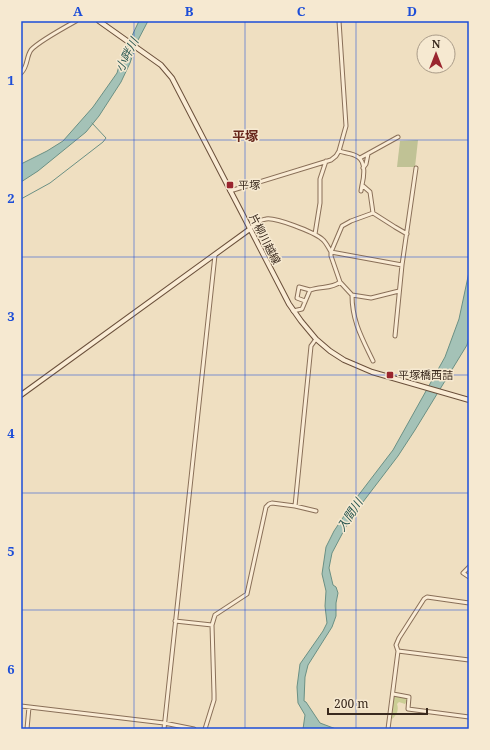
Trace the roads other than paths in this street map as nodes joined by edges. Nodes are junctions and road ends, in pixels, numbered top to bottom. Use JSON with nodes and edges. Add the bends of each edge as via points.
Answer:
{"nodes":[{"id":1,"x":76,"y":21,"type":"edge"},
{"id":2,"x":100,"y":21,"type":"edge"},
{"id":3,"x":339,"y":21,"type":"edge"},
{"id":4,"x":21,"y":73,"type":"edge"},
{"id":5,"x":398,"y":138,"type":"dead end"},
{"id":6,"x":339,"y":151,"type":"junction"},
{"id":7,"x":368,"y":154,"type":"junction"},
{"id":8,"x":360,"y":158,"type":"junction"},
{"id":9,"x":326,"y":161,"type":"junction"},
{"id":10,"x":363,"y":168,"type":"junction"},
{"id":11,"x":416,"y":168,"type":"dead end"},
{"id":12,"x":362,"y":184,"type":"junction"},
{"id":13,"x":230,"y":191,"type":"junction"},
{"id":14,"x":361,"y":191,"type":"dead end"},
{"id":15,"x":373,"y":213,"type":"junction"},
{"id":16,"x":250,"y":229,"type":"junction"},
{"id":17,"x":314,"y":234,"type":"junction"},
{"id":18,"x":407,"y":234,"type":"junction"},
{"id":19,"x":331,"y":252,"type":"junction"},
{"id":20,"x":215,"y":255,"type":"junction"},
{"id":21,"x":402,"y":265,"type":"junction"},
{"id":22,"x":340,"y":282,"type":"junction"},
{"id":23,"x":310,"y":290,"type":"junction"},
{"id":24,"x":399,"y":290,"type":"junction"},
{"id":25,"x":352,"y":295,"type":"junction"},
{"id":26,"x":306,"y":301,"type":"junction"},
{"id":27,"x":293,"y":311,"type":"junction"},
{"id":28,"x":395,"y":336,"type":"dead end"},
{"id":29,"x":316,"y":339,"type":"junction"},
{"id":30,"x":373,"y":361,"type":"dead end"},
{"id":31,"x":21,"y":395,"type":"edge"},
{"id":32,"x":469,"y":400,"type":"edge"},
{"id":33,"x":295,"y":506,"type":"junction"},
{"id":34,"x":316,"y":511,"type":"dead end"},
{"id":35,"x":469,"y":567,"type":"edge"},
{"id":36,"x":469,"y":577,"type":"edge"},
{"id":37,"x":469,"y":603,"type":"edge"},
{"id":38,"x":175,"y":622,"type":"junction"},
{"id":39,"x":212,"y":625,"type":"junction"},
{"id":40,"x":398,"y":651,"type":"junction"},
{"id":41,"x":469,"y":660,"type":"edge"},
{"id":42,"x":393,"y":694,"type":"junction"},
{"id":43,"x":21,"y":706,"type":"edge"},
{"id":44,"x":29,"y":707,"type":"junction"},
{"id":45,"x":469,"y":717,"type":"edge"},
{"id":46,"x":164,"y":723,"type":"junction"},
{"id":47,"x":27,"y":729,"type":"edge"},
{"id":48,"x":164,"y":729,"type":"edge"},
{"id":49,"x":194,"y":729,"type":"edge"},
{"id":50,"x":205,"y":729,"type":"edge"},
{"id":51,"x":388,"y":729,"type":"edge"}],
"edges":[{"from":1,"to":4,"type":"street","via":[[32,49]]},
{"from":2,"to":13,"type":"main road","name":"片柳川越線","via":[[161,65],[172,78]]},
{"from":3,"to":6,"type":"street","via":[[346,122]]},
{"from":5,"to":7,"type":"street"},
{"from":6,"to":8,"type":"street"},
{"from":6,"to":9,"type":"street","via":[[335,157]]},
{"from":7,"to":8,"type":"street"},
{"from":7,"to":10,"type":"street"},
{"from":8,"to":10,"type":"street"},
{"from":9,"to":13,"type":"street"},
{"from":9,"to":17,"type":"street","via":[[320,182],[320,203]]},
{"from":10,"to":12,"type":"street"},
{"from":11,"to":18,"type":"street"},
{"from":12,"to":14,"type":"street"},
{"from":12,"to":15,"type":"street","via":[[370,192]]},
{"from":13,"to":16,"type":"main road","name":"片柳川越線"},
{"from":15,"to":18,"type":"street"},
{"from":15,"to":19,"type":"street","via":[[342,226]]},
{"from":16,"to":17,"type":"street","via":[[262,220],[270,219]]},
{"from":16,"to":20,"type":"main road"},
{"from":16,"to":27,"type":"main road","name":"片柳川越線"},
{"from":17,"to":19,"type":"street","via":[[325,242]]},
{"from":18,"to":21,"type":"street"},
{"from":19,"to":21,"type":"street"},
{"from":19,"to":22,"type":"street","via":[[331,259]]},
{"from":20,"to":31,"type":"main road"},
{"from":20,"to":38,"type":"street"},
{"from":21,"to":24,"type":"street"},
{"from":22,"to":23,"type":"street","via":[[336,286]]},
{"from":22,"to":25,"type":"street"},
{"from":23,"to":26,"type":"street"},
{"from":23,"to":26,"type":"street","via":[[299,287],[297,298]]},
{"from":24,"to":25,"type":"street","via":[[371,298]]},
{"from":24,"to":28,"type":"street"},
{"from":25,"to":30,"type":"street","via":[[354,316]]},
{"from":26,"to":27,"type":"street","via":[[302,309]]},
{"from":27,"to":29,"type":"main road","name":"片柳川越線"},
{"from":29,"to":32,"type":"main road","name":"片柳川越線","via":[[330,351],[372,372]]},
{"from":29,"to":33,"type":"street","via":[[311,346]]},
{"from":33,"to":34,"type":"street"},
{"from":33,"to":39,"type":"street","via":[[272,503],[266,506],[247,594],[214,615]]},
{"from":35,"to":36,"type":"street","via":[[463,573]]},
{"from":37,"to":40,"type":"street","via":[[427,597],[424,599],[399,638],[396,645]]},
{"from":38,"to":39,"type":"street"},
{"from":38,"to":46,"type":"street"},
{"from":39,"to":50,"type":"street","via":[[214,700]]},
{"from":40,"to":41,"type":"street"},
{"from":40,"to":42,"type":"street"},
{"from":42,"to":45,"type":"street","via":[[409,697],[408,709]]},
{"from":42,"to":51,"type":"street"},
{"from":43,"to":44,"type":"street"},
{"from":44,"to":46,"type":"street"},
{"from":44,"to":47,"type":"street"},
{"from":46,"to":48,"type":"street"},
{"from":46,"to":49,"type":"street"}]}
